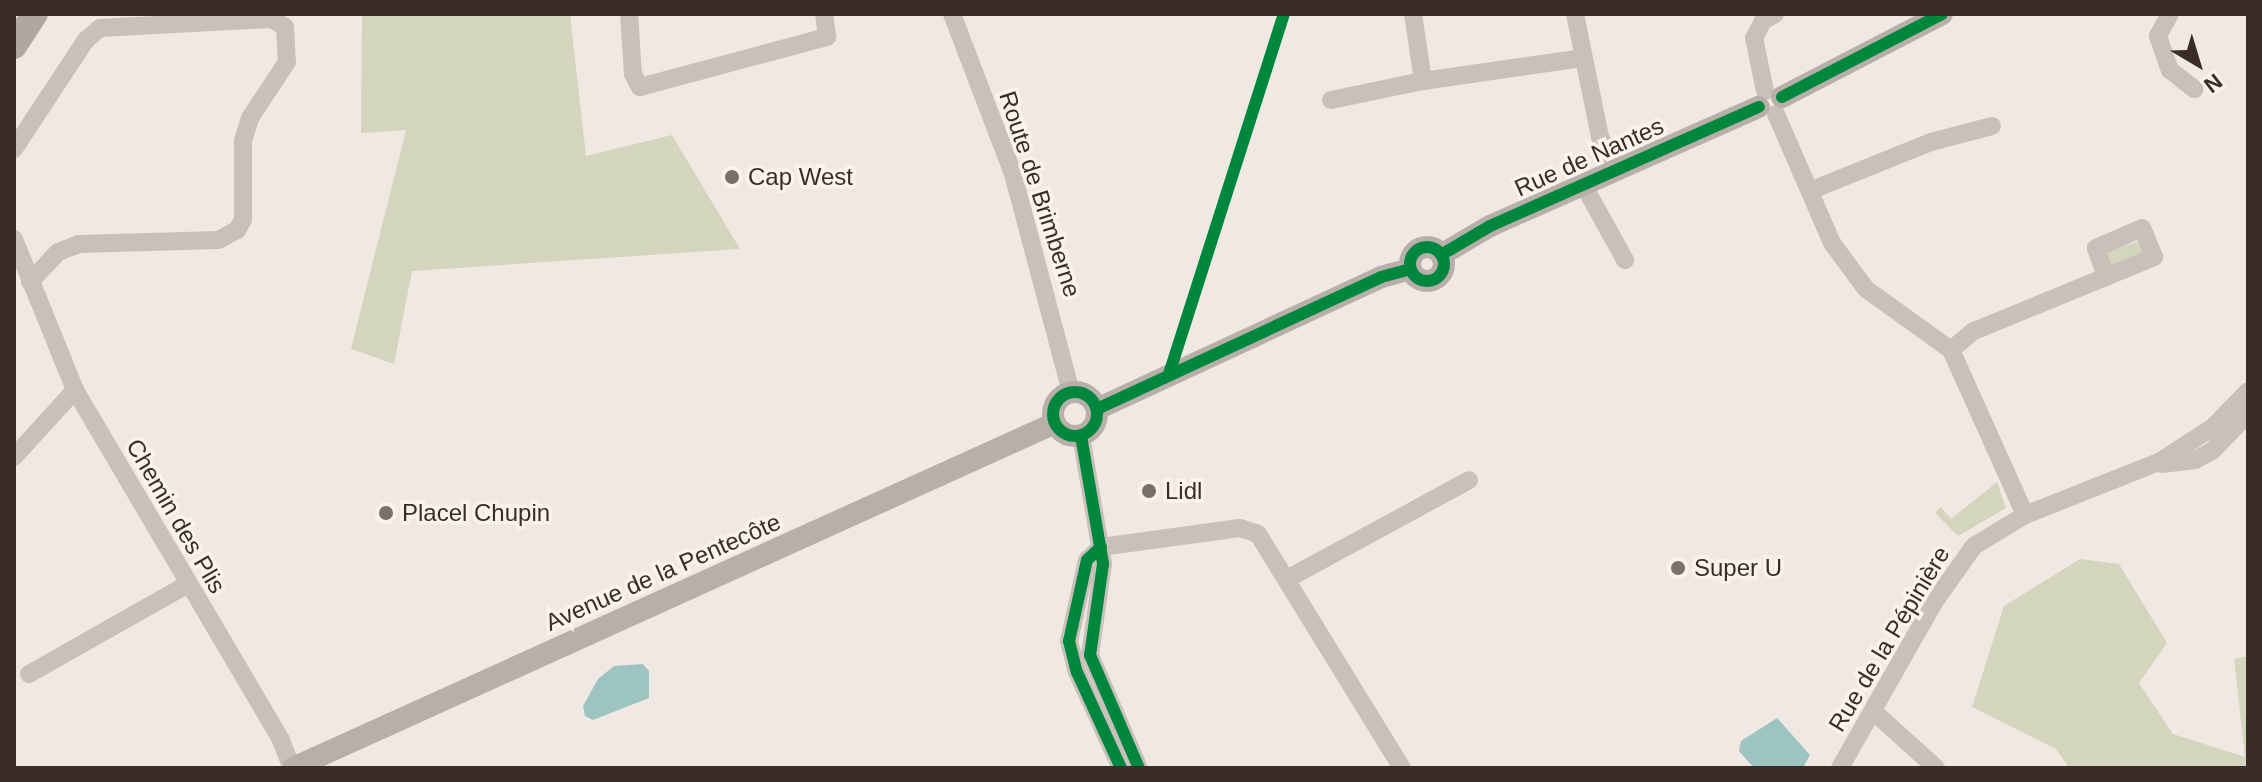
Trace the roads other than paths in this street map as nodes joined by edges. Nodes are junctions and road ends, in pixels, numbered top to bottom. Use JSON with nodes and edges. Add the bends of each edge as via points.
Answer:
{"nodes":[{"id":1,"x":35,"y":14,"type":"edge"},
{"id":2,"x":629,"y":14,"type":"edge"},
{"id":3,"x":824,"y":14,"type":"edge"},
{"id":4,"x":952,"y":14,"type":"edge"},
{"id":5,"x":1413,"y":14,"type":"edge"},
{"id":6,"x":1575,"y":14,"type":"edge"},
{"id":7,"x":1775,"y":14,"type":"edge"},
{"id":8,"x":1942,"y":14,"type":"edge"},
{"id":9,"x":2170,"y":14,"type":"edge"},
{"id":10,"x":14,"y":46,"type":"edge"},
{"id":11,"x":1582,"y":58,"type":"junction"},
{"id":12,"x":1423,"y":81,"type":"junction"},
{"id":13,"x":2194,"y":89,"type":"dead end"},
{"id":14,"x":1331,"y":100,"type":"dead end"},
{"id":15,"x":1771,"y":102,"type":"junction"},
{"id":16,"x":1992,"y":126,"type":"dead end"},
{"id":17,"x":14,"y":149,"type":"edge"},
{"id":18,"x":1617,"y":169,"type":"junction"},
{"id":19,"x":1583,"y":184,"type":"junction"},
{"id":20,"x":1812,"y":190,"type":"junction"},
{"id":21,"x":14,"y":239,"type":"edge"},
{"id":22,"x":1625,"y":260,"type":"dead end"},
{"id":23,"x":2106,"y":277,"type":"dead end"},
{"id":24,"x":30,"y":282,"type":"junction"},
{"id":25,"x":1951,"y":350,"type":"junction"},
{"id":26,"x":75,"y":390,"type":"junction"},
{"id":27,"x":2248,"y":391,"type":"edge"},
{"id":28,"x":1071,"y":392,"type":"junction"},
{"id":29,"x":1097,"y":409,"type":"junction"},
{"id":30,"x":2248,"y":414,"type":"edge"},
{"id":31,"x":1055,"y":423,"type":"junction"},
{"id":32,"x":1081,"y":436,"type":"junction"},
{"id":33,"x":14,"y":457,"type":"edge"},
{"id":34,"x":2159,"y":462,"type":"junction"},
{"id":35,"x":1469,"y":480,"type":"dead end"},
{"id":36,"x":2025,"y":515,"type":"junction"},
{"id":37,"x":1101,"y":547,"type":"junction"},
{"id":38,"x":1287,"y":579,"type":"junction"},
{"id":39,"x":188,"y":584,"type":"junction"},
{"id":40,"x":1073,"y":609,"type":"junction"},
{"id":41,"x":1096,"y":613,"type":"junction"},
{"id":42,"x":29,"y":674,"type":"dead end"},
{"id":43,"x":1873,"y":711,"type":"junction"},
{"id":44,"x":292,"y":768,"type":"edge"},
{"id":45,"x":1121,"y":768,"type":"edge"},
{"id":46,"x":1139,"y":768,"type":"edge"},
{"id":47,"x":1402,"y":768,"type":"edge"},
{"id":48,"x":1840,"y":768,"type":"edge"},
{"id":49,"x":1936,"y":768,"type":"edge"}],
"edges":[{"from":1,"to":10,"type":"highway"},
{"from":2,"to":3,"type":"street","via":[[633,74],[640,87],[827,37]]},
{"from":4,"to":28,"type":"street","name":"Route de Brimberne","via":[[1017,187]]},
{"from":5,"to":12,"type":"street"},
{"from":6,"to":11,"type":"street"},
{"from":7,"to":15,"type":"street","via":[[1763,21],[1754,38]]},
{"from":8,"to":15,"type":"main road","name":"Rue de Nantes"},
{"from":9,"to":13,"type":"street","via":[[2158,36],[2170,70]]},
{"from":11,"to":12,"type":"street"},
{"from":11,"to":18,"type":"street","via":[[1600,137]]},
{"from":12,"to":14,"type":"street"},
{"from":15,"to":18,"type":"main road","name":"Rue de Nantes"},
{"from":15,"to":20,"type":"street"},
{"from":16,"to":20,"type":"street","via":[[1931,142]]},
{"from":17,"to":24,"type":"street","via":[[86,40],[100,28],[272,19],[285,27],[287,62],[250,118],[243,141],[243,220],[237,230],[218,240],[79,244],[58,252]]},
{"from":18,"to":19,"type":"main road","name":"Rue de Nantes"},
{"from":19,"to":22,"type":"street"},
{"from":19,"to":29,"type":"main road","name":"Rue de Nantes","via":[[1441,255],[1443,265],[1435,278],[1420,279],[1411,269],[1381,277]]},
{"from":20,"to":25,"type":"street","via":[[1832,243],[1866,289]]},
{"from":21,"to":24,"type":"street","name":"Chemin des Plis"},
{"from":23,"to":25,"type":"street","via":[[1974,331]]},
{"from":24,"to":26,"type":"street","name":"Chemin des Plis"},
{"from":25,"to":36,"type":"street"},
{"from":26,"to":33,"type":"street"},
{"from":26,"to":39,"type":"street","name":"Chemin des Plis"},
{"from":27,"to":34,"type":"street","name":"Rue de la Pépinière","via":[[2213,427]]},
{"from":28,"to":29,"type":"main road","via":[[1090,397]]},
{"from":28,"to":31,"type":"main road","via":[[1056,404]]},
{"from":29,"to":32,"type":"main road","via":[[1093,428]]},
{"from":30,"to":34,"type":"street","name":"Rue de la Pépinière","via":[[2236,431],[2203,455],[2170,466]]},
{"from":31,"to":32,"type":"main road","via":[[1069,435]]},
{"from":31,"to":44,"type":"main road","name":"Avenue de la Pentecôte"},
{"from":32,"to":37,"type":"street"},
{"from":34,"to":36,"type":"street","name":"Rue de la Pépinière"},
{"from":35,"to":38,"type":"street"},
{"from":36,"to":43,"type":"street","name":"Rue de la Pépinière","via":[[1974,546],[1952,573]]},
{"from":37,"to":38,"type":"street","via":[[1240,528],[1268,545]]},
{"from":37,"to":40,"type":"street","via":[[1087,560]]},
{"from":37,"to":41,"type":"street"},
{"from":38,"to":47,"type":"street","via":[[1360,707]]},
{"from":39,"to":42,"type":"street"},
{"from":39,"to":44,"type":"street","name":"Chemin des Plis","via":[[281,740]]},
{"from":40,"to":41,"type":"street","via":[[1083,624]]},
{"from":40,"to":45,"type":"street","via":[[1069,641],[1077,672]]},
{"from":41,"to":46,"type":"street","via":[[1090,655]]},
{"from":43,"to":48,"type":"street","name":"Rue de la Pépinière"},
{"from":43,"to":49,"type":"street"}]}
